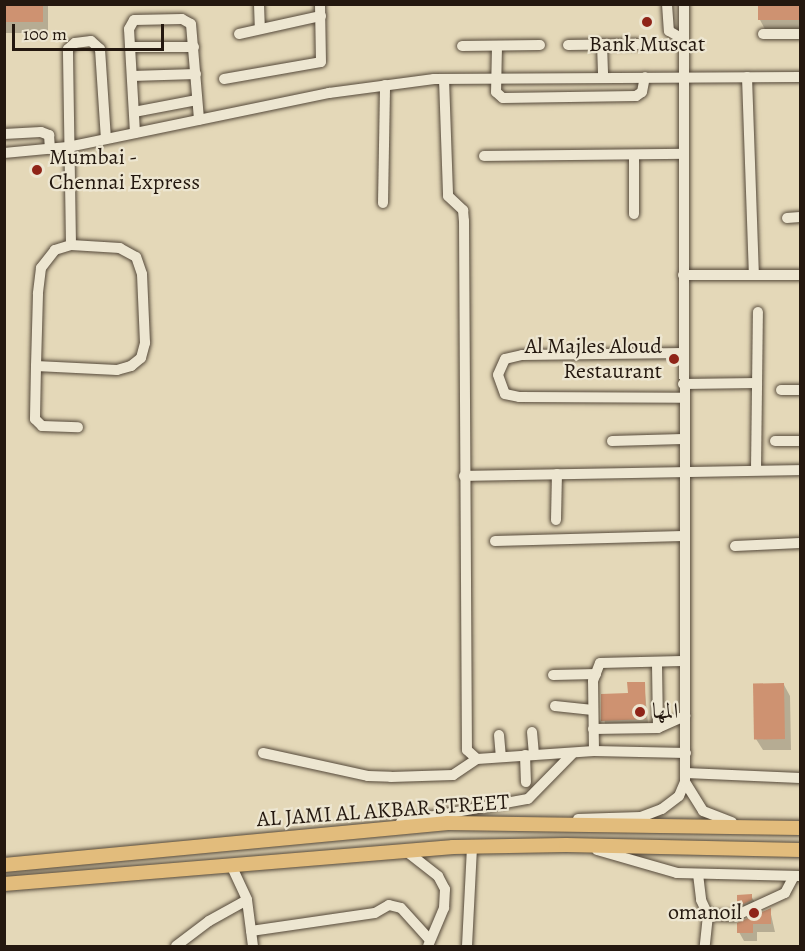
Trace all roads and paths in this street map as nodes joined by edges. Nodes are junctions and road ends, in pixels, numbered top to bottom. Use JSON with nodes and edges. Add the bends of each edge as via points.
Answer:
{"nodes":[{"id":1,"x":259,"y":4,"type":"edge"},
{"id":2,"x":320,"y":4,"type":"edge"},
{"id":3,"x":667,"y":4,"type":"edge"},
{"id":4,"x":684,"y":4,"type":"edge"},
{"id":5,"x":321,"y":16,"type":"junction"},
{"id":6,"x":260,"y":28,"type":"junction"},
{"id":7,"x":239,"y":34,"type":"dead end"},
{"id":8,"x":763,"y":34,"type":"dead end"},
{"id":9,"x":801,"y":34,"type":"edge"},
{"id":10,"x":683,"y":39,"type":"junction"},
{"id":11,"x":602,"y":44,"type":"junction"},
{"id":12,"x":638,"y":44,"type":"dead end"},
{"id":13,"x":540,"y":45,"type":"dead end"},
{"id":14,"x":568,"y":45,"type":"dead end"},
{"id":15,"x":462,"y":46,"type":"dead end"},
{"id":16,"x":497,"y":46,"type":"junction"},
{"id":17,"x":130,"y":47,"type":"junction"},
{"id":18,"x":194,"y":47,"type":"junction"},
{"id":19,"x":196,"y":75,"type":"junction"},
{"id":20,"x":132,"y":76,"type":"junction"},
{"id":21,"x":645,"y":76,"type":"junction"},
{"id":22,"x":683,"y":76,"type":"junction"},
{"id":23,"x":801,"y":76,"type":"edge"},
{"id":24,"x":603,"y":77,"type":"junction"},
{"id":25,"x":747,"y":77,"type":"junction"},
{"id":26,"x":496,"y":78,"type":"junction"},
{"id":27,"x":224,"y":79,"type":"dead end"},
{"id":28,"x":444,"y":79,"type":"junction"},
{"id":29,"x":385,"y":85,"type":"junction"},
{"id":30,"x":197,"y":100,"type":"junction"},
{"id":31,"x":134,"y":112,"type":"junction"},
{"id":32,"x":199,"y":120,"type":"junction"},
{"id":33,"x":135,"y":133,"type":"junction"},
{"id":34,"x":4,"y":134,"type":"edge"},
{"id":35,"x":106,"y":139,"type":"junction"},
{"id":36,"x":68,"y":147,"type":"junction"},
{"id":37,"x":50,"y":149,"type":"junction"},
{"id":38,"x":4,"y":153,"type":"edge"},
{"id":39,"x":634,"y":154,"type":"junction"},
{"id":40,"x":683,"y":154,"type":"junction"},
{"id":41,"x":484,"y":156,"type":"dead end"},
{"id":42,"x":383,"y":203,"type":"dead end"},
{"id":43,"x":634,"y":214,"type":"dead end"},
{"id":44,"x":801,"y":217,"type":"edge"},
{"id":45,"x":787,"y":218,"type":"dead end"},
{"id":46,"x":71,"y":245,"type":"junction"},
{"id":47,"x":683,"y":275,"type":"junction"},
{"id":48,"x":754,"y":275,"type":"junction"},
{"id":49,"x":801,"y":275,"type":"edge"},
{"id":50,"x":758,"y":312,"type":"dead end"},
{"id":51,"x":683,"y":353,"type":"junction"},
{"id":52,"x":36,"y":366,"type":"junction"},
{"id":53,"x":757,"y":383,"type":"junction"},
{"id":54,"x":683,"y":384,"type":"junction"},
{"id":55,"x":781,"y":390,"type":"dead end"},
{"id":56,"x":801,"y":390,"type":"edge"},
{"id":57,"x":683,"y":398,"type":"junction"},
{"id":58,"x":78,"y":427,"type":"dead end"},
{"id":59,"x":683,"y":439,"type":"junction"},
{"id":60,"x":612,"y":441,"type":"dead end"},
{"id":61,"x":775,"y":441,"type":"dead end"},
{"id":62,"x":801,"y":441,"type":"edge"},
{"id":63,"x":683,"y":470,"type":"junction"},
{"id":64,"x":756,"y":470,"type":"junction"},
{"id":65,"x":801,"y":470,"type":"edge"},
{"id":66,"x":557,"y":474,"type":"junction"},
{"id":67,"x":464,"y":476,"type":"junction"},
{"id":68,"x":556,"y":520,"type":"dead end"},
{"id":69,"x":682,"y":536,"type":"junction"},
{"id":70,"x":495,"y":541,"type":"dead end"},
{"id":71,"x":801,"y":543,"type":"edge"},
{"id":72,"x":735,"y":546,"type":"dead end"},
{"id":73,"x":682,"y":661,"type":"junction"},
{"id":74,"x":657,"y":662,"type":"junction"},
{"id":75,"x":596,"y":674,"type":"junction"},
{"id":76,"x":553,"y":675,"type":"dead end"},
{"id":77,"x":555,"y":706,"type":"dead end"},
{"id":78,"x":593,"y":710,"type":"junction"},
{"id":79,"x":685,"y":716,"type":"junction"},
{"id":80,"x":658,"y":728,"type":"junction"},
{"id":81,"x":593,"y":729,"type":"junction"},
{"id":82,"x":532,"y":732,"type":"dead end"},
{"id":83,"x":499,"y":735,"type":"dead end"},
{"id":84,"x":594,"y":750,"type":"junction"},
{"id":85,"x":263,"y":753,"type":"dead end"},
{"id":86,"x":686,"y":753,"type":"junction"},
{"id":87,"x":572,"y":754,"type":"junction"},
{"id":88,"x":529,"y":755,"type":"junction"},
{"id":89,"x":501,"y":757,"type":"junction"},
{"id":90,"x":477,"y":759,"type":"junction"},
{"id":91,"x":685,"y":777,"type":"junction"},
{"id":92,"x":801,"y":778,"type":"edge"},
{"id":93,"x":526,"y":782,"type":"dead end"},
{"id":94,"x":550,"y":823,"type":"junction"},
{"id":95,"x":783,"y":828,"type":"junction"},
{"id":96,"x":801,"y":828,"type":"edge"},
{"id":97,"x":367,"y":829,"type":"junction"},
{"id":98,"x":566,"y":845,"type":"junction"},
{"id":99,"x":472,"y":847,"type":"junction"},
{"id":100,"x":801,"y":850,"type":"edge"},
{"id":101,"x":406,"y":851,"type":"junction"},
{"id":102,"x":4,"y":865,"type":"edge"},
{"id":103,"x":231,"y":866,"type":"junction"},
{"id":104,"x":698,"y":874,"type":"junction"},
{"id":105,"x":797,"y":876,"type":"edge"},
{"id":106,"x":4,"y":884,"type":"edge"},
{"id":107,"x":247,"y":900,"type":"junction"},
{"id":108,"x":708,"y":915,"type":"junction"},
{"id":109,"x":251,"y":931,"type":"junction"},
{"id":110,"x":429,"y":943,"type":"edge"},
{"id":111,"x":176,"y":946,"type":"edge"},
{"id":112,"x":253,"y":946,"type":"edge"},
{"id":113,"x":466,"y":946,"type":"edge"},
{"id":114,"x":705,"y":946,"type":"edge"}],
"edges":[{"from":1,"to":6,"type":"street"},
{"from":2,"to":5,"type":"street"},
{"from":3,"to":10,"type":"street","via":[[669,30]]},
{"from":4,"to":10,"type":"street"},
{"from":5,"to":6,"type":"street"},
{"from":5,"to":27,"type":"street","via":[[321,62]]},
{"from":6,"to":7,"type":"street"},
{"from":8,"to":9,"type":"street"},
{"from":10,"to":22,"type":"street"},
{"from":11,"to":12,"type":"street"},
{"from":11,"to":14,"type":"street"},
{"from":11,"to":24,"type":"street"},
{"from":13,"to":16,"type":"street"},
{"from":15,"to":16,"type":"street"},
{"from":16,"to":26,"type":"street"},
{"from":17,"to":18,"type":"street"},
{"from":17,"to":18,"type":"street","via":[[131,23],[143,18],[188,20],[193,27]]},
{"from":17,"to":20,"type":"street"},
{"from":18,"to":19,"type":"street"},
{"from":19,"to":20,"type":"street"},
{"from":19,"to":30,"type":"street"},
{"from":20,"to":31,"type":"street"},
{"from":21,"to":22,"type":"street"},
{"from":21,"to":24,"type":"street"},
{"from":21,"to":26,"type":"street","via":[[642,92],[630,97],[503,98],[496,92]]},
{"from":22,"to":25,"type":"street"},
{"from":22,"to":40,"type":"street"},
{"from":23,"to":25,"type":"street"},
{"from":24,"to":26,"type":"street"},
{"from":25,"to":48,"type":"street"},
{"from":26,"to":28,"type":"street"},
{"from":28,"to":29,"type":"street"},
{"from":28,"to":67,"type":"street","via":[[448,196],[458,202],[464,221]]},
{"from":29,"to":32,"type":"street"},
{"from":29,"to":42,"type":"street"},
{"from":30,"to":31,"type":"street"},
{"from":30,"to":32,"type":"street"},
{"from":31,"to":33,"type":"street"},
{"from":32,"to":33,"type":"street"},
{"from":33,"to":35,"type":"street"},
{"from":34,"to":37,"type":"street","via":[[40,132],[49,135]]},
{"from":35,"to":36,"type":"street"},
{"from":35,"to":36,"type":"street","via":[[100,49],[91,41],[75,43],[68,49]]},
{"from":36,"to":37,"type":"street"},
{"from":36,"to":46,"type":"street"},
{"from":37,"to":38,"type":"street"},
{"from":39,"to":40,"type":"street"},
{"from":39,"to":41,"type":"street"},
{"from":39,"to":43,"type":"street"},
{"from":40,"to":47,"type":"street"},
{"from":44,"to":45,"type":"street"},
{"from":46,"to":52,"type":"street","via":[[55,250],[41,268]]},
{"from":46,"to":52,"type":"street","via":[[120,248],[136,257],[142,274],[145,343],[141,358],[117,370]]},
{"from":47,"to":48,"type":"street"},
{"from":47,"to":51,"type":"street"},
{"from":48,"to":49,"type":"street"},
{"from":50,"to":53,"type":"street"},
{"from":51,"to":54,"type":"street"},
{"from":51,"to":57,"type":"street","via":[[522,355],[505,359],[498,375],[505,394],[519,397]]},
{"from":52,"to":58,"type":"street","via":[[34,419],[42,426]]},
{"from":53,"to":54,"type":"street"},
{"from":53,"to":64,"type":"street"},
{"from":54,"to":57,"type":"street"},
{"from":55,"to":56,"type":"street"},
{"from":57,"to":59,"type":"street"},
{"from":59,"to":60,"type":"street"},
{"from":59,"to":63,"type":"street"},
{"from":61,"to":62,"type":"street"},
{"from":63,"to":64,"type":"street"},
{"from":63,"to":66,"type":"street"},
{"from":63,"to":69,"type":"street"},
{"from":64,"to":65,"type":"street"},
{"from":66,"to":67,"type":"street"},
{"from":66,"to":68,"type":"street"},
{"from":67,"to":90,"type":"street","via":[[465,741],[471,756]]},
{"from":69,"to":70,"type":"street"},
{"from":69,"to":73,"type":"street"},
{"from":71,"to":72,"type":"street"},
{"from":73,"to":74,"type":"street"},
{"from":73,"to":79,"type":"street"},
{"from":74,"to":75,"type":"street","via":[[600,663]]},
{"from":74,"to":80,"type":"street"},
{"from":75,"to":76,"type":"street"},
{"from":75,"to":78,"type":"street"},
{"from":77,"to":78,"type":"street"},
{"from":78,"to":81,"type":"street"},
{"from":79,"to":80,"type":"street"},
{"from":79,"to":86,"type":"street"},
{"from":80,"to":81,"type":"street"},
{"from":81,"to":84,"type":"street"},
{"from":82,"to":88,"type":"street"},
{"from":83,"to":89,"type":"street"},
{"from":84,"to":86,"type":"street"},
{"from":84,"to":87,"type":"street"},
{"from":85,"to":90,"type":"street","via":[[369,776],[391,777],[453,775]]},
{"from":86,"to":91,"type":"street"},
{"from":87,"to":88,"type":"street"},
{"from":87,"to":97,"type":"street","via":[[528,799]]},
{"from":88,"to":89,"type":"street"},
{"from":88,"to":93,"type":"street"},
{"from":89,"to":90,"type":"street"},
{"from":91,"to":92,"type":"street"},
{"from":91,"to":94,"type":"street","via":[[678,796],[662,809],[641,817]]},
{"from":91,"to":95,"type":"street","via":[[703,811],[723,822]]},
{"from":94,"to":95,"type":"main road","name":"AL JAMI AL AKBAR STREET"},
{"from":94,"to":97,"type":"main road","name":"AL JAMI AL AKBAR STREET","via":[[448,823]]},
{"from":95,"to":96,"type":"main road","name":"AL JAMI AL AKBAR STREET"},
{"from":97,"to":102,"type":"main road","name":"AL JAMI AL AKBAR STREET"},
{"from":98,"to":99,"type":"main road","name":"AL JAMI AL AKBAR STREET"},
{"from":98,"to":100,"type":"main road","name":"AL JAMI AL AKBAR STREET"},
{"from":98,"to":104,"type":"street","via":[[620,854],[677,873]]},
{"from":99,"to":101,"type":"main road","name":"AL JAMI AL AKBAR STREET"},
{"from":99,"to":113,"type":"street"},
{"from":101,"to":103,"type":"main road","name":"AL JAMI AL AKBAR STREET"},
{"from":101,"to":110,"type":"street","via":[[438,876],[445,889],[444,908]]},
{"from":103,"to":106,"type":"main road","name":"AL JAMI AL AKBAR STREET"},
{"from":103,"to":107,"type":"street"},
{"from":104,"to":105,"type":"street"},
{"from":104,"to":108,"type":"street","via":[[701,900]]},
{"from":105,"to":108,"type":"street","via":[[785,893],[735,916]]},
{"from":107,"to":109,"type":"street"},
{"from":107,"to":111,"type":"street","via":[[209,921]]},
{"from":108,"to":114,"type":"street"},
{"from":109,"to":110,"type":"street","via":[[375,913],[389,905],[401,908]]},
{"from":109,"to":112,"type":"street"}]}
